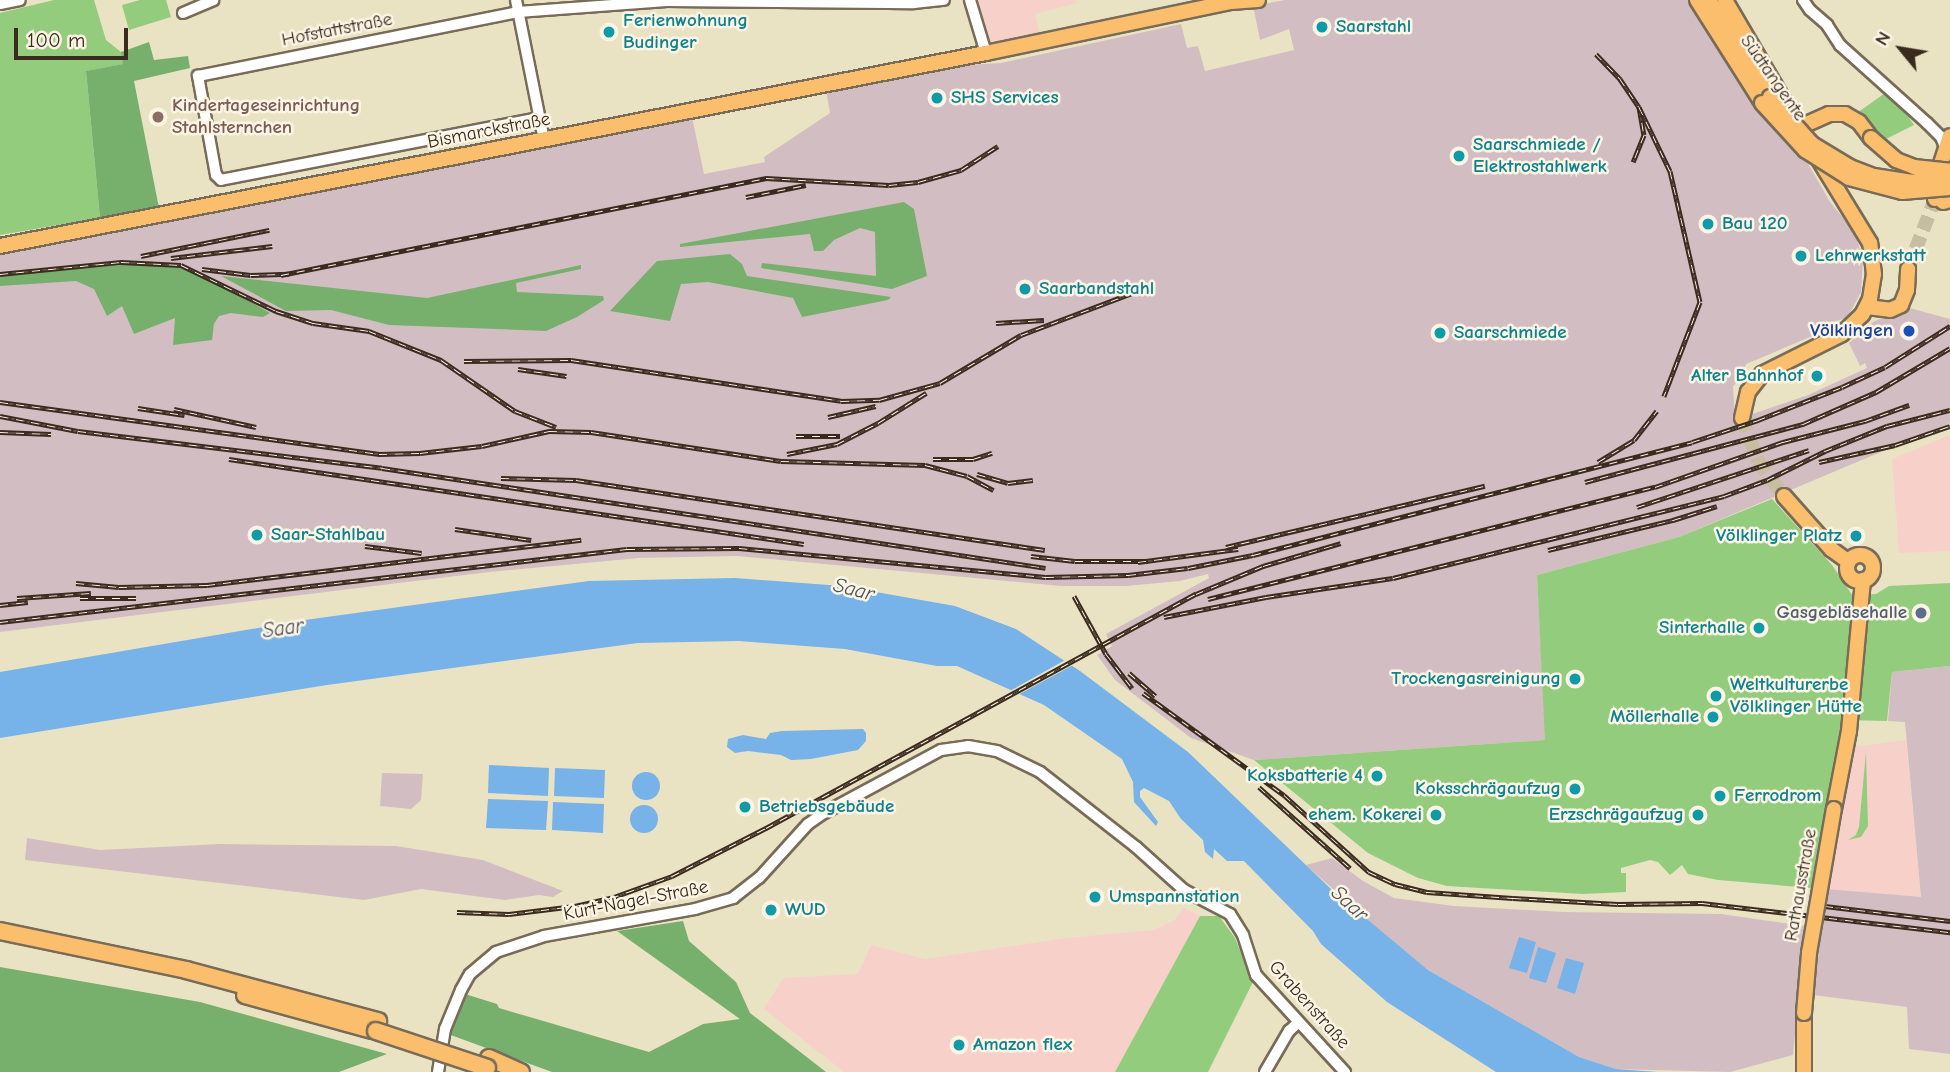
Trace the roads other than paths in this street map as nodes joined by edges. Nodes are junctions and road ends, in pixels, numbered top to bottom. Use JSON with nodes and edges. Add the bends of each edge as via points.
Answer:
{"nodes":[{"id":1,"x":20,"y":0,"type":"edge"},
{"id":2,"x":213,"y":0,"type":"edge"},
{"id":3,"x":516,"y":0,"type":"edge"},
{"id":4,"x":944,"y":0,"type":"edge"},
{"id":5,"x":970,"y":0,"type":"edge"},
{"id":6,"x":1258,"y":0,"type":"edge"},
{"id":7,"x":1697,"y":0,"type":"edge"},
{"id":8,"x":1709,"y":0,"type":"edge"},
{"id":9,"x":1725,"y":0,"type":"edge"},
{"id":10,"x":1803,"y":0,"type":"edge"},
{"id":11,"x":645,"y":1,"type":"edge"},
{"id":12,"x":846,"y":1,"type":"edge"},
{"id":13,"x":1234,"y":1,"type":"edge"},
{"id":14,"x":0,"y":4,"type":"edge"},
{"id":15,"x":518,"y":12,"type":"junction"},
{"id":16,"x":183,"y":13,"type":"dead end"},
{"id":17,"x":986,"y":53,"type":"junction"},
{"id":18,"x":1766,"y":100,"type":"junction"},
{"id":19,"x":539,"y":118,"type":"junction"},
{"id":20,"x":1800,"y":127,"type":"junction"},
{"id":21,"x":544,"y":140,"type":"junction"},
{"id":22,"x":1948,"y":142,"type":"edge"},
{"id":23,"x":1948,"y":169,"type":"edge"},
{"id":24,"x":221,"y":180,"type":"joint"},
{"id":25,"x":1944,"y":196,"type":"edge"},
{"id":26,"x":0,"y":246,"type":"edge"},
{"id":27,"x":1908,"y":269,"type":"tunnel mouth"},
{"id":28,"x":1867,"y":307,"type":"junction"},
{"id":29,"x":1742,"y":418,"type":"tunnel mouth"},
{"id":30,"x":1784,"y":496,"type":"tunnel mouth"},
{"id":31,"x":1849,"y":562,"type":"junction"},
{"id":32,"x":1863,"y":580,"type":"junction"},
{"id":33,"x":1236,"y":921,"type":"joint"},
{"id":34,"x":0,"y":931,"type":"edge"},
{"id":35,"x":0,"y":941,"type":"edge"},
{"id":36,"x":1299,"y":1022,"type":"junction"},
{"id":37,"x":377,"y":1026,"type":"junction"},
{"id":38,"x":491,"y":1066,"type":"edge"},
{"id":39,"x":1804,"y":1071,"type":"edge"},
{"id":40,"x":438,"y":1072,"type":"edge"},
{"id":41,"x":522,"y":1072,"type":"edge"},
{"id":42,"x":1265,"y":1072,"type":"edge"},
{"id":43,"x":1345,"y":1072,"type":"edge"}],
"edges":[{"from":1,"to":14,"type":"street"},
{"from":2,"to":16,"type":"street"},
{"from":3,"to":15,"type":"street"},
{"from":4,"to":12,"type":"street","name":"Hofstattstraße"},
{"from":5,"to":17,"type":"street"},
{"from":6,"to":13,"type":"main road","name":"Bismarckstraße"},
{"from":7,"to":18,"type":"main road","name":"Südtangente"},
{"from":8,"to":18,"type":"main road","name":"Südtangente"},
{"from":9,"to":20,"type":"main road"},
{"from":10,"to":22,"type":"street","via":[[1840,45]]},
{"from":11,"to":12,"type":"street","name":"Hofstattstraße"},
{"from":11,"to":15,"type":"street","name":"Hofstattstraße"},
{"from":13,"to":17,"type":"main road","name":"Bismarckstraße"},
{"from":15,"to":19,"type":"street"},
{"from":15,"to":24,"type":"street","name":"Hofstattstraße","via":[[198,76],[216,175]]},
{"from":17,"to":21,"type":"main road","name":"Bismarckstraße"},
{"from":18,"to":23,"type":"main road","name":"Südtangente","bridge":true,"via":[[1807,139],[1850,167],[1911,182]]},
{"from":18,"to":25,"type":"main road","name":"Südtangente","bridge":true,"via":[[1805,150],[1849,178],[1902,192]]},
{"from":19,"to":21,"type":"street"},
{"from":19,"to":24,"type":"street","name":"Bismarckstraße"},
{"from":20,"to":23,"type":"main road","bridge":true,"via":[[1822,116],[1848,115],[1896,160],[1914,167]]},
{"from":20,"to":28,"type":"main road","via":[[1870,243],[1874,274]]},
{"from":21,"to":26,"type":"main road","name":"Bismarckstraße"},
{"from":22,"to":23,"type":"main road"},
{"from":23,"to":25,"type":"main road","via":[[1936,179]]},
{"from":27,"to":28,"type":"main road","via":[[1901,304],[1890,310]]},
{"from":28,"to":29,"type":"main road","via":[[1842,334],[1762,374],[1748,391]]},
{"from":30,"to":31,"type":"main road","via":[[1831,549]]},
{"from":31,"to":32,"type":"main road","via":[[1850,576]]},
{"from":31,"to":32,"type":"main road","via":[[1860,555],[1870,559],[1872,571]]},
{"from":32,"to":39,"type":"main road","name":"Rathausstraße","bridge":true,"via":[[1849,731],[1809,953]]},
{"from":33,"to":36,"type":"street","name":"Grabenstraße","via":[[1256,975]]},
{"from":33,"to":40,"type":"street","name":"Kurt-Nagel-Straße","via":[[1216,905],[1184,890],[1040,772],[997,751],[951,747],[808,824],[759,878],[733,898],[544,936],[496,952],[470,974],[461,990],[445,1029]]},
{"from":34,"to":37,"type":"highway","via":[[199,973]]},
{"from":35,"to":37,"type":"highway"},
{"from":36,"to":42,"type":"street"},
{"from":36,"to":43,"type":"street","name":"Grabenstraße"},
{"from":37,"to":38,"type":"highway"},
{"from":38,"to":41,"type":"highway"}]}
